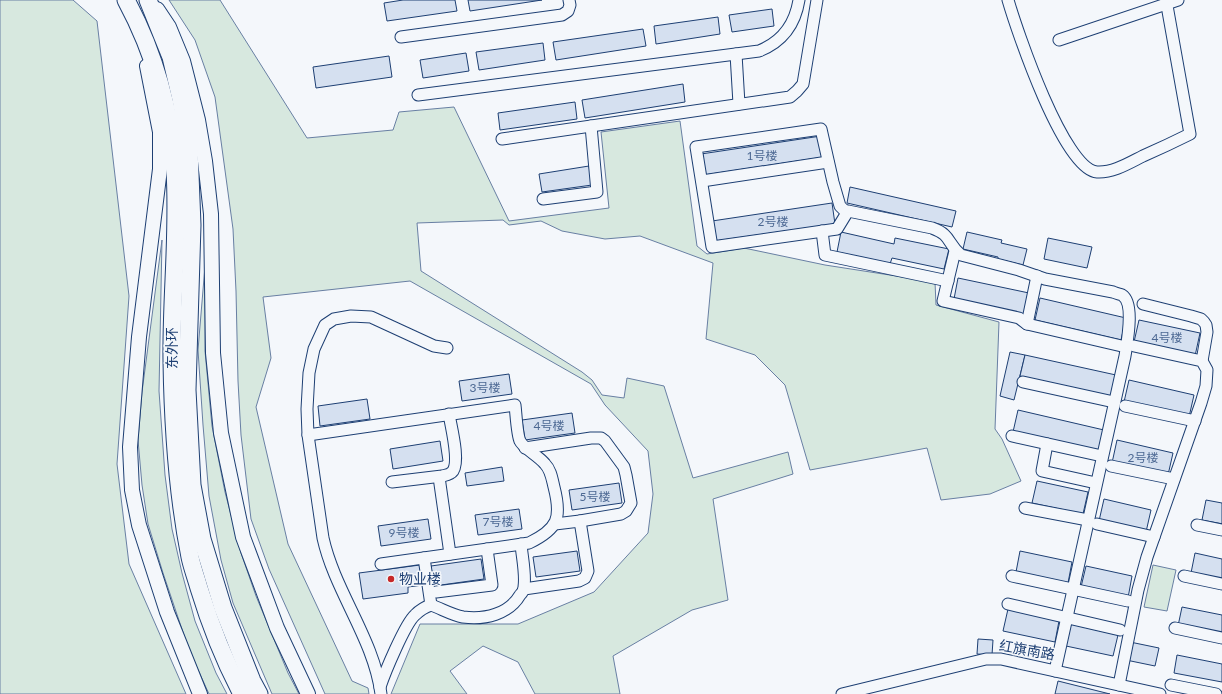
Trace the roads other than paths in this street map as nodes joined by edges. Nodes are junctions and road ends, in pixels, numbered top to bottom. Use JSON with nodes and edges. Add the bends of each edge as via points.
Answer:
{"nodes":[{"id":1,"x":126,"y":0,"type":"edge"},
{"id":2,"x":149,"y":0,"type":"edge"},
{"id":3,"x":570,"y":0,"type":"edge"},
{"id":4,"x":798,"y":0,"type":"edge"},
{"id":5,"x":817,"y":0,"type":"edge"},
{"id":6,"x":1008,"y":0,"type":"edge"},
{"id":7,"x":1170,"y":1,"type":"edge"},
{"id":8,"x":134,"y":15,"type":"junction"},
{"id":9,"x":401,"y":37,"type":"dead end"},
{"id":10,"x":1059,"y":40,"type":"dead end"},
{"id":11,"x":736,"y":54,"type":"junction"},
{"id":12,"x":418,"y":95,"type":"dead end"},
{"id":13,"x":739,"y":104,"type":"junction"},
{"id":14,"x":591,"y":126,"type":"junction"},
{"id":15,"x":502,"y":139,"type":"dead end"},
{"id":16,"x":828,"y":162,"type":"junction"},
{"id":17,"x":702,"y":181,"type":"junction"},
{"id":18,"x":543,"y":199,"type":"dead end"},
{"id":19,"x":848,"y":211,"type":"junction"},
{"id":20,"x":822,"y":231,"type":"junction"},
{"id":21,"x":955,"y":250,"type":"junction"},
{"id":22,"x":1037,"y":276,"type":"junction"},
{"id":23,"x":948,"y":281,"type":"junction"},
{"id":24,"x":1143,"y":304,"type":"dead end"},
{"id":25,"x":1027,"y":324,"type":"junction"},
{"id":26,"x":1130,"y":346,"type":"junction"},
{"id":27,"x":447,"y":348,"type":"dead end"},
{"id":28,"x":1202,"y":360,"type":"junction"},
{"id":29,"x":1023,"y":382,"type":"dead end"},
{"id":30,"x":1120,"y":404,"type":"junction"},
{"id":31,"x":449,"y":414,"type":"junction"},
{"id":32,"x":1195,"y":421,"type":"junction"},
{"id":33,"x":308,"y":435,"type":"junction"},
{"id":34,"x":1012,"y":436,"type":"dead end"},
{"id":35,"x":1047,"y":444,"type":"junction"},
{"id":36,"x":526,"y":448,"type":"junction"},
{"id":37,"x":1102,"y":456,"type":"junction"},
{"id":38,"x":1111,"y":466,"type":"dead end"},
{"id":39,"x":439,"y":477,"type":"junction"},
{"id":40,"x":1174,"y":479,"type":"junction"},
{"id":41,"x":392,"y":482,"type":"dead end"},
{"id":42,"x":1096,"y":483,"type":"junction"},
{"id":43,"x":1025,"y":508,"type":"dead end"},
{"id":44,"x":580,"y":521,"type":"junction"},
{"id":45,"x":1092,"y":522,"type":"junction"},
{"id":46,"x":555,"y":524,"type":"junction"},
{"id":47,"x":1197,"y":525,"type":"dead end"},
{"id":48,"x":1222,"y":530,"type":"edge"},
{"id":49,"x":1154,"y":537,"type":"junction"},
{"id":50,"x":521,"y":544,"type":"junction"},
{"id":51,"x":487,"y":549,"type":"junction"},
{"id":52,"x":450,"y":554,"type":"junction"},
{"id":53,"x":424,"y":558,"type":"junction"},
{"id":54,"x":381,"y":564,"type":"dead end"},
{"id":55,"x":1012,"y":576,"type":"dead end"},
{"id":56,"x":1184,"y":576,"type":"dead end"},
{"id":57,"x":1222,"y":584,"type":"edge"},
{"id":58,"x":524,"y":589,"type":"junction"},
{"id":59,"x":1073,"y":589,"type":"junction"},
{"id":60,"x":436,"y":592,"type":"dead end"},
{"id":61,"x":1128,"y":601,"type":"dead end"},
{"id":62,"x":1008,"y":604,"type":"dead end"},
{"id":63,"x":431,"y":605,"type":"junction"},
{"id":64,"x":1066,"y":618,"type":"junction"},
{"id":65,"x":1175,"y":628,"type":"dead end"},
{"id":66,"x":1120,"y":630,"type":"dead end"},
{"id":67,"x":1222,"y":638,"type":"edge"},
{"id":68,"x":1055,"y":671,"type":"junction"},
{"id":69,"x":1119,"y":685,"type":"junction"},
{"id":70,"x":1171,"y":685,"type":"dead end"},
{"id":71,"x":380,"y":691,"type":"edge"},
{"id":72,"x":200,"y":694,"type":"edge"},
{"id":73,"x":242,"y":694,"type":"edge"},
{"id":74,"x":259,"y":694,"type":"edge"},
{"id":75,"x":308,"y":694,"type":"edge"},
{"id":76,"x":842,"y":694,"type":"edge"},
{"id":77,"x":1160,"y":694,"type":"edge"},
{"id":78,"x":1216,"y":694,"type":"edge"}],
"edges":[{"from":1,"to":8,"type":"highway","name":"东外环"},
{"from":2,"to":74,"type":"highway","via":[[171,57],[189,149],[192,225],[187,390],[192,486],[202,539],[223,608]]},
{"from":2,"to":75,"type":"main road","via":[[168,27],[183,62],[198,120],[210,214],[213,353],[221,433],[243,537],[277,628]]},
{"from":3,"to":9,"type":"street","via":[[568,12],[562,15]]},
{"from":4,"to":11,"type":"street","via":[[791,24],[782,37],[770,47]]},
{"from":5,"to":13,"type":"street","via":[[803,84],[797,92],[790,97]]},
{"from":6,"to":7,"type":"street","via":[[1046,106],[1081,164],[1096,172],[1113,170],[1190,134]]},
{"from":7,"to":10,"type":"street"},
{"from":8,"to":72,"type":"main road","via":[[160,132],[160,169],[138,352],[130,447],[132,490],[139,525],[167,612]]},
{"from":8,"to":73,"type":"highway","name":"东外环","via":[[158,76],[168,117],[175,171],[172,360],[180,498],[190,559],[208,615],[230,672]]},
{"from":11,"to":12,"type":"street"},
{"from":11,"to":13,"type":"street"},
{"from":13,"to":14,"type":"street"},
{"from":14,"to":15,"type":"street"},
{"from":14,"to":18,"type":"street","via":[[597,192]]},
{"from":16,"to":17,"type":"street"},
{"from":16,"to":17,"type":"street","via":[[821,128],[696,147]]},
{"from":16,"to":19,"type":"street","via":[[840,206]]},
{"from":17,"to":20,"type":"street","via":[[712,246]]},
{"from":19,"to":20,"type":"street","via":[[837,229]]},
{"from":19,"to":21,"type":"street","via":[[932,228],[946,236]]},
{"from":20,"to":23,"type":"street","via":[[825,255]]},
{"from":21,"to":22,"type":"street","via":[[961,255]]},
{"from":21,"to":23,"type":"street"},
{"from":22,"to":25,"type":"street"},
{"from":22,"to":26,"type":"street","via":[[1123,296],[1129,311]]},
{"from":23,"to":25,"type":"street","via":[[943,301],[1020,318]]},
{"from":24,"to":28,"type":"street","via":[[1201,319],[1206,325],[1207,332]]},
{"from":25,"to":26,"type":"street"},
{"from":26,"to":28,"type":"street"},
{"from":26,"to":30,"type":"street"},
{"from":27,"to":33,"type":"street","via":[[434,346],[371,317],[351,316],[334,319],[325,325],[314,349],[309,373]]},
{"from":28,"to":32,"type":"street","via":[[1207,370],[1206,386]]},
{"from":29,"to":30,"type":"street"},
{"from":30,"to":32,"type":"street"},
{"from":30,"to":37,"type":"street"},
{"from":31,"to":33,"type":"street"},
{"from":31,"to":36,"type":"street","via":[[515,405],[520,441]]},
{"from":31,"to":39,"type":"street","via":[[456,464],[449,475]]},
{"from":32,"to":40,"type":"street"},
{"from":33,"to":71,"type":"street","via":[[325,549],[374,664]]},
{"from":34,"to":35,"type":"street"},
{"from":35,"to":37,"type":"street"},
{"from":35,"to":42,"type":"street","via":[[1042,471]]},
{"from":36,"to":44,"type":"street","via":[[591,438],[605,441],[624,467],[631,503],[626,512],[621,514]]},
{"from":36,"to":46,"type":"street","via":[[546,464],[550,472],[558,502]]},
{"from":37,"to":42,"type":"street"},
{"from":38,"to":40,"type":"street"},
{"from":39,"to":41,"type":"street"},
{"from":39,"to":52,"type":"street"},
{"from":40,"to":49,"type":"street"},
{"from":42,"to":45,"type":"street"},
{"from":43,"to":45,"type":"street"},
{"from":44,"to":46,"type":"street"},
{"from":44,"to":58,"type":"street","via":[[588,571],[585,578]]},
{"from":45,"to":49,"type":"street"},
{"from":45,"to":59,"type":"street"},
{"from":46,"to":50,"type":"street","via":[[538,539]]},
{"from":47,"to":48,"type":"street"},
{"from":49,"to":69,"type":"street","via":[[1138,590]]},
{"from":50,"to":51,"type":"street"},
{"from":50,"to":58,"type":"street"},
{"from":51,"to":52,"type":"street"},
{"from":51,"to":60,"type":"street","via":[[492,584]]},
{"from":52,"to":53,"type":"street"},
{"from":53,"to":54,"type":"street"},
{"from":53,"to":63,"type":"street"},
{"from":55,"to":59,"type":"street"},
{"from":56,"to":57,"type":"street"},
{"from":58,"to":63,"type":"street","via":[[509,609],[484,617],[464,617]]},
{"from":59,"to":61,"type":"street"},
{"from":59,"to":64,"type":"street"},
{"from":62,"to":64,"type":"street"},
{"from":63,"to":71,"type":"street","via":[[414,615],[384,675]]},
{"from":64,"to":66,"type":"street"},
{"from":64,"to":68,"type":"street"},
{"from":65,"to":67,"type":"street"},
{"from":68,"to":69,"type":"street","name":"红旗南路"},
{"from":68,"to":76,"type":"street","name":"红旗南路","via":[[1001,659],[986,659]]},
{"from":69,"to":77,"type":"street","name":"红旗南路"},
{"from":70,"to":78,"type":"street"}]}
